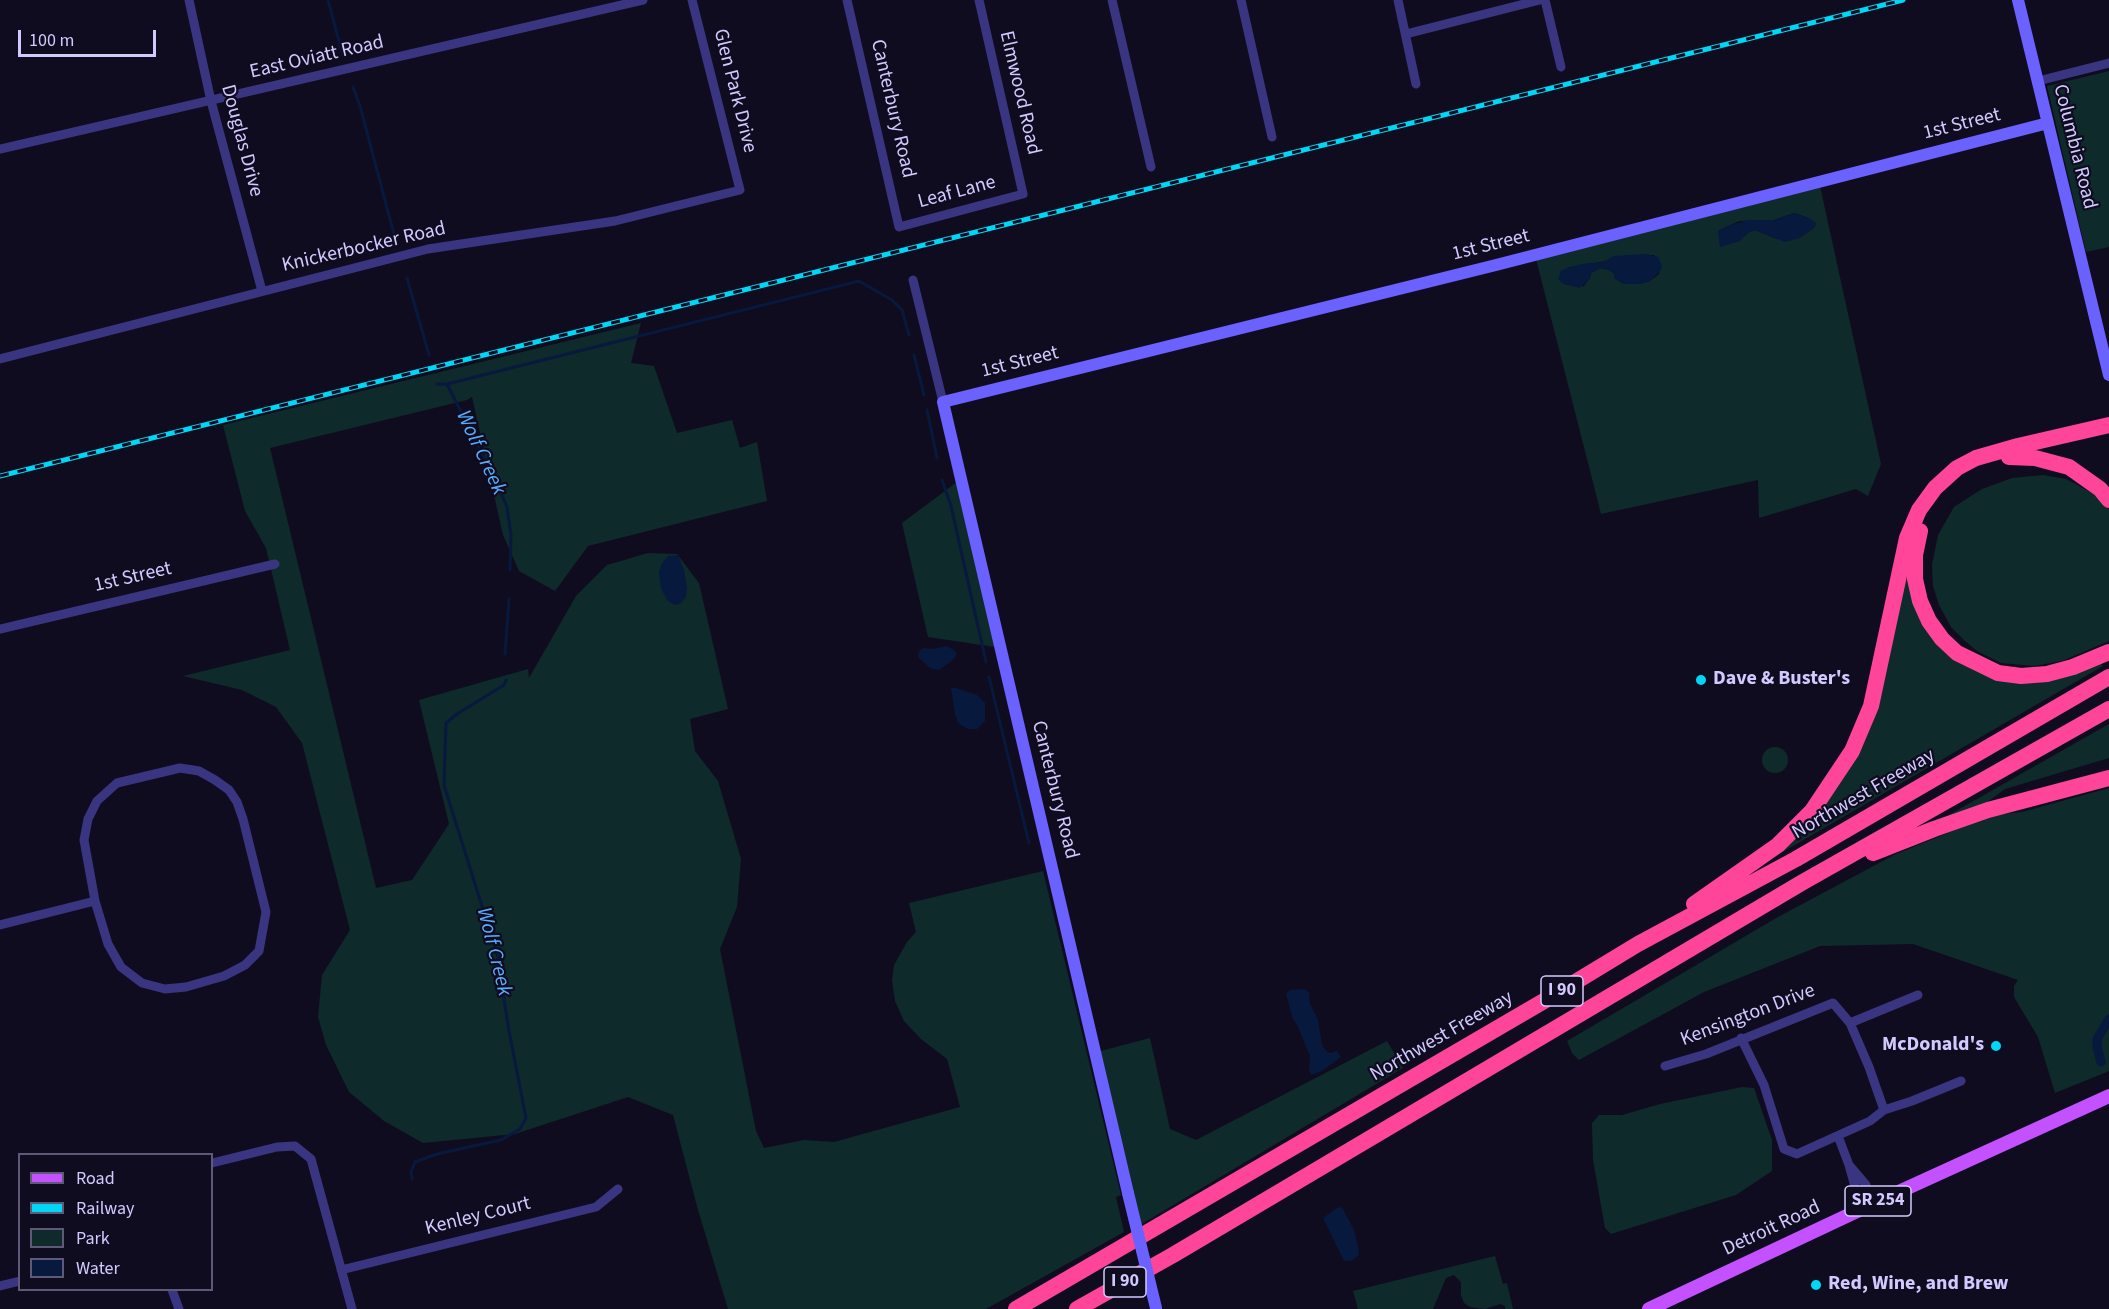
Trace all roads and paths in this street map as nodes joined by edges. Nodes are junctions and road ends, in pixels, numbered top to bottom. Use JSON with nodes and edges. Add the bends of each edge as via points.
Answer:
{"nodes":[{"id":1,"x":189,"y":0,"type":"edge"},
{"id":2,"x":643,"y":0,"type":"edge"},
{"id":3,"x":692,"y":0,"type":"edge"},
{"id":4,"x":847,"y":0,"type":"edge"},
{"id":5,"x":979,"y":0,"type":"edge"},
{"id":6,"x":1112,"y":0,"type":"edge"},
{"id":7,"x":1241,"y":0,"type":"edge"},
{"id":8,"x":1398,"y":0,"type":"edge"},
{"id":9,"x":1540,"y":0,"type":"edge"},
{"id":10,"x":1545,"y":0,"type":"edge"},
{"id":11,"x":2018,"y":0,"type":"edge"},
{"id":12,"x":1406,"y":34,"type":"junction"},
{"id":13,"x":2109,"y":63,"type":"edge"},
{"id":14,"x":1561,"y":67,"type":"dead end"},
{"id":15,"x":2038,"y":81,"type":"junction"},
{"id":16,"x":1416,"y":84,"type":"dead end"},
{"id":17,"x":212,"y":101,"type":"junction"},
{"id":18,"x":2048,"y":123,"type":"junction"},
{"id":19,"x":1272,"y":137,"type":"dead end"},
{"id":20,"x":0,"y":149,"type":"edge"},
{"id":21,"x":1151,"y":167,"type":"dead end"},
{"id":22,"x":740,"y":190,"type":"joint"},
{"id":23,"x":1023,"y":194,"type":"joint"},
{"id":24,"x":900,"y":227,"type":"joint"},
{"id":25,"x":913,"y":280,"type":"dead end"},
{"id":26,"x":262,"y":291,"type":"junction"},
{"id":27,"x":0,"y":359,"type":"edge"},
{"id":28,"x":2109,"y":375,"type":"edge"},
{"id":29,"x":943,"y":402,"type":"junction"},
{"id":30,"x":2109,"y":427,"type":"edge"},
{"id":31,"x":2009,"y":457,"type":"junction"},
{"id":32,"x":2109,"y":500,"type":"edge"},
{"id":33,"x":275,"y":564,"type":"dead end"},
{"id":34,"x":0,"y":629,"type":"edge"},
{"id":35,"x":2109,"y":652,"type":"edge"},
{"id":36,"x":2109,"y":677,"type":"edge"},
{"id":37,"x":2109,"y":709,"type":"edge"},
{"id":38,"x":2109,"y":778,"type":"edge"},
{"id":39,"x":1803,"y":882,"type":"junction"},
{"id":40,"x":95,"y":901,"type":"junction"},
{"id":41,"x":0,"y":925,"type":"edge"},
{"id":42,"x":1638,"y":944,"type":"junction"},
{"id":43,"x":1918,"y":995,"type":"dead end"},
{"id":44,"x":1850,"y":1023,"type":"junction"},
{"id":45,"x":1741,"y":1038,"type":"junction"},
{"id":46,"x":1665,"y":1066,"type":"dead end"},
{"id":47,"x":1960,"y":1081,"type":"dead end"},
{"id":48,"x":2109,"y":1096,"type":"edge"},
{"id":49,"x":1884,"y":1110,"type":"junction"},
{"id":50,"x":1838,"y":1136,"type":"junction"},
{"id":51,"x":213,"y":1163,"type":"edge"},
{"id":52,"x":618,"y":1189,"type":"dead end"},
{"id":53,"x":1870,"y":1205,"type":"junction"},
{"id":54,"x":341,"y":1270,"type":"junction"},
{"id":55,"x":18,"y":1282,"type":"edge"},
{"id":56,"x":0,"y":1286,"type":"edge"},
{"id":57,"x":171,"y":1291,"type":"edge"},
{"id":58,"x":178,"y":1309,"type":"edge"},
{"id":59,"x":352,"y":1309,"type":"edge"},
{"id":60,"x":1016,"y":1309,"type":"edge"},
{"id":61,"x":1077,"y":1309,"type":"edge"},
{"id":62,"x":1156,"y":1309,"type":"edge"},
{"id":63,"x":1649,"y":1309,"type":"edge"}],
"edges":[{"from":1,"to":17,"type":"street","name":"Douglas Drive"},
{"from":2,"to":17,"type":"street","name":"East Oviatt Road"},
{"from":3,"to":22,"type":"street","name":"Glen Park Drive"},
{"from":4,"to":24,"type":"street","name":"Canterbury Road"},
{"from":5,"to":23,"type":"street","name":"Elmwood Road"},
{"from":6,"to":21,"type":"street"},
{"from":7,"to":19,"type":"street"},
{"from":8,"to":12,"type":"street"},
{"from":9,"to":12,"type":"street"},
{"from":10,"to":14,"type":"street"},
{"from":11,"to":15,"type":"street","name":"Columbia Road"},
{"from":12,"to":16,"type":"street"},
{"from":13,"to":15,"type":"street"},
{"from":15,"to":18,"type":"street","name":"Columbia Road"},
{"from":17,"to":20,"type":"street","name":"East Oviatt Road"},
{"from":17,"to":26,"type":"street","name":"Douglas Drive"},
{"from":18,"to":28,"type":"street","name":"Columbia Road"},
{"from":18,"to":29,"type":"street","name":"1st Street","via":[[1496,266]]},
{"from":22,"to":26,"type":"street","name":"Knickerbocker Road","via":[[615,221],[428,249]]},
{"from":23,"to":24,"type":"street","name":"Leaf Lane"},
{"from":25,"to":29,"type":"street","name":"Canterbury Road"},
{"from":26,"to":27,"type":"street","name":"Knickerbocker Road"},
{"from":29,"to":62,"type":"street","name":"Canterbury Road","bridge":true},
{"from":30,"to":31,"type":"highway","via":[[2092,438]]},
{"from":30,"to":42,"type":"highway","via":[[1976,458],[1957,468],[1935,488],[1919,510],[1907,538],[1871,706],[1852,751],[1812,811],[1778,844]]},
{"from":31,"to":32,"type":"highway","via":[[2035,458],[2069,467]]},
{"from":31,"to":35,"type":"highway","via":[[1962,476],[1929,511],[1915,555],[1915,579],[1929,621],[1957,653],[1998,673],[2047,674]]},
{"from":33,"to":34,"type":"street","name":"1st Street"},
{"from":36,"to":42,"type":"highway","name":"Northwest Freeway","number":"I 90","via":[[1796,859]]},
{"from":37,"to":39,"type":"highway","number":"I 90"},
{"from":38,"to":39,"type":"highway","via":[[1963,818]]},
{"from":39,"to":61,"type":"highway","number":"I 90"},
{"from":40,"to":40,"type":"street","via":[[84,840],[97,801],[117,783],[180,768],[199,771],[229,790],[243,819],[266,912],[259,951],[244,965],[224,976],[186,987],[165,989],[142,983],[121,967],[108,944]]},
{"from":40,"to":41,"type":"street"},
{"from":42,"to":60,"type":"highway","name":"Northwest Freeway","number":"I 90"},
{"from":43,"to":44,"type":"street"},
{"from":44,"to":45,"type":"street","name":"Kensington Drive","via":[[1833,1003]]},
{"from":44,"to":49,"type":"street","name":"Kensington Drive"},
{"from":45,"to":46,"type":"street","name":"Kensington Drive"},
{"from":45,"to":50,"type":"street","via":[[1764,1085],[1784,1149],[1797,1154]]},
{"from":47,"to":49,"type":"street"},
{"from":48,"to":53,"type":"main road","name":"Detroit Road","number":"SR 254"},
{"from":49,"to":50,"type":"street"},
{"from":50,"to":53,"type":"street","via":[[1856,1190]]},
{"from":51,"to":54,"type":"street","via":[[295,1146],[311,1159]]},
{"from":52,"to":54,"type":"street","name":"Kenley Court","via":[[596,1207]]},
{"from":53,"to":63,"type":"main road","name":"Detroit Road","number":"SR 254"},
{"from":54,"to":59,"type":"street"},
{"from":55,"to":56,"type":"street"},
{"from":57,"to":58,"type":"street"}]}
